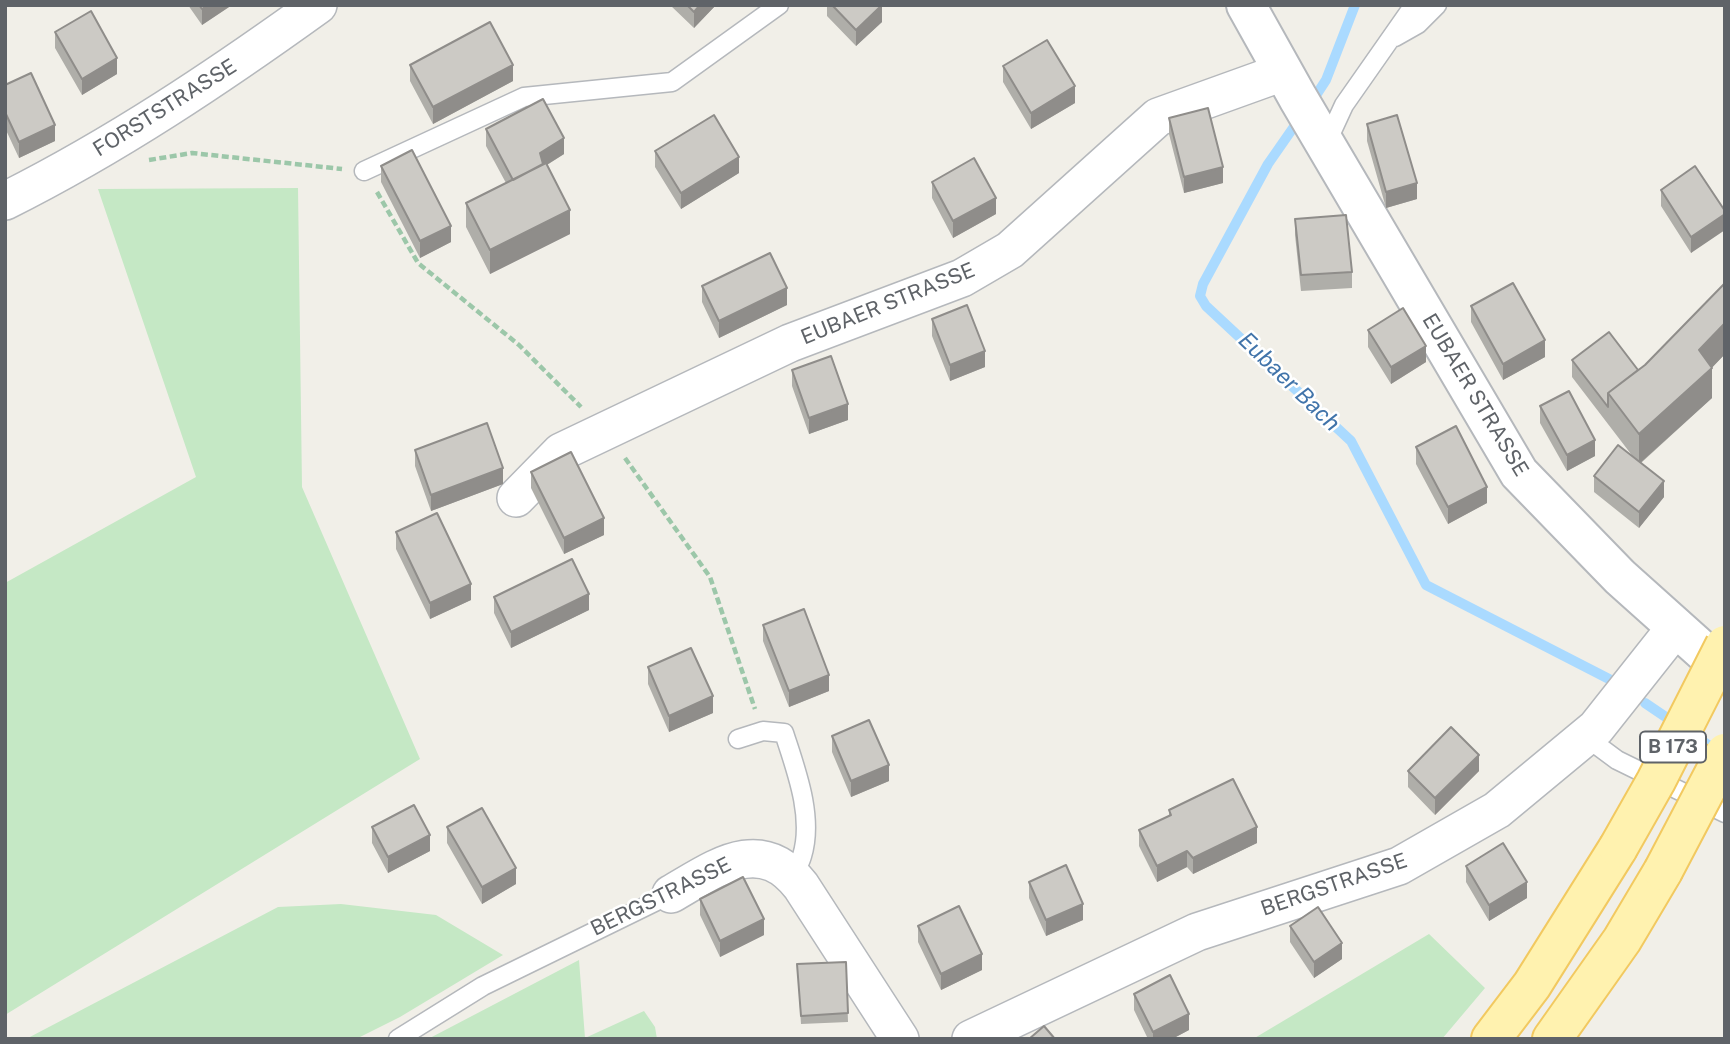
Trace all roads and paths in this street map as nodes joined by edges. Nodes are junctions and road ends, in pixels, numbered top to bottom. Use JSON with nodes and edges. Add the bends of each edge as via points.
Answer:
{"nodes":[{"id":1,"x":318,"y":5,"type":"edge"},
{"id":2,"x":779,"y":5,"type":"edge"},
{"id":3,"x":1246,"y":5,"type":"edge"},
{"id":4,"x":1414,"y":5,"type":"edge"},
{"id":5,"x":1437,"y":5,"type":"edge"},
{"id":6,"x":1391,"y":40,"type":"junction"},
{"id":7,"x":1306,"y":111,"type":"junction"},
{"id":8,"x":101,"y":149,"type":"junction"},
{"id":9,"x":364,"y":171,"type":"joint"},
{"id":10,"x":5,"y":201,"type":"edge"},
{"id":11,"x":516,"y":498,"type":"dead end"},
{"id":12,"x":1676,"y":627,"type":"junction"},
{"id":13,"x":1725,"y":645,"type":"edge"},
{"id":14,"x":1725,"y":670,"type":"edge"},
{"id":15,"x":1586,"y":737,"type":"junction"},
{"id":16,"x":738,"y":739,"type":"dead end"},
{"id":17,"x":1725,"y":753,"type":"edge"},
{"id":18,"x":1725,"y":813,"type":"edge"},
{"id":19,"x":793,"y":876,"type":"junction"},
{"id":20,"x":671,"y":894,"type":"joint"},
{"id":21,"x":398,"y":1039,"type":"edge"},
{"id":22,"x":900,"y":1039,"type":"edge"},
{"id":23,"x":971,"y":1039,"type":"edge"},
{"id":24,"x":1491,"y":1039,"type":"edge"},
{"id":25,"x":1552,"y":1039,"type":"edge"}],
"edges":[{"from":1,"to":8,"type":"street","name":"FORSTSTRASSE","via":[[239,62]]},
{"from":2,"to":9,"type":"lane","via":[[672,82],[524,97]]},
{"from":3,"to":7,"type":"street","name":"EUBAER STRASSE"},
{"from":4,"to":6,"type":"lane"},
{"from":5,"to":6,"type":"lane","via":[[1418,24]]},
{"from":6,"to":7,"type":"lane","via":[[1345,106]]},
{"from":7,"to":11,"type":"street","name":"EUBAER STRASSE","via":[[1158,117],[1010,250],[962,278],[790,342],[561,452]]},
{"from":7,"to":12,"type":"street","name":"EUBAER STRASSE","via":[[1519,473],[1620,577]]},
{"from":8,"to":9,"type":"path","via":[[152,161],[192,153]]},
{"from":8,"to":10,"type":"street","name":"FORSTSTRASSE"},
{"from":12,"to":14,"type":"street","name":"EUBAER STRASSE"},
{"from":12,"to":15,"type":"street","name":"BERGSTRASSE"},
{"from":13,"to":24,"type":"main road","number":"B 173","bridge":true,"via":[[1618,848],[1532,985]]},
{"from":15,"to":18,"type":"lane","via":[[1617,760]]},
{"from":15,"to":23,"type":"street","name":"BERGSTRASSE","via":[[1497,810],[1399,866],[1197,932]]},
{"from":16,"to":19,"type":"lane","via":[[763,731],[784,733],[802,790],[806,837]]},
{"from":17,"to":25,"type":"main road","number":"B 173","bridge":true,"via":[[1622,940]]},
{"from":19,"to":20,"type":"street","name":"BERGSTRASSE","via":[[775,864],[740,859],[720,865]]},
{"from":19,"to":22,"type":"street","name":"BERGSTRASSE"},
{"from":20,"to":21,"type":"lane","name":"BERGSTRASSE","via":[[483,986]]}]}
